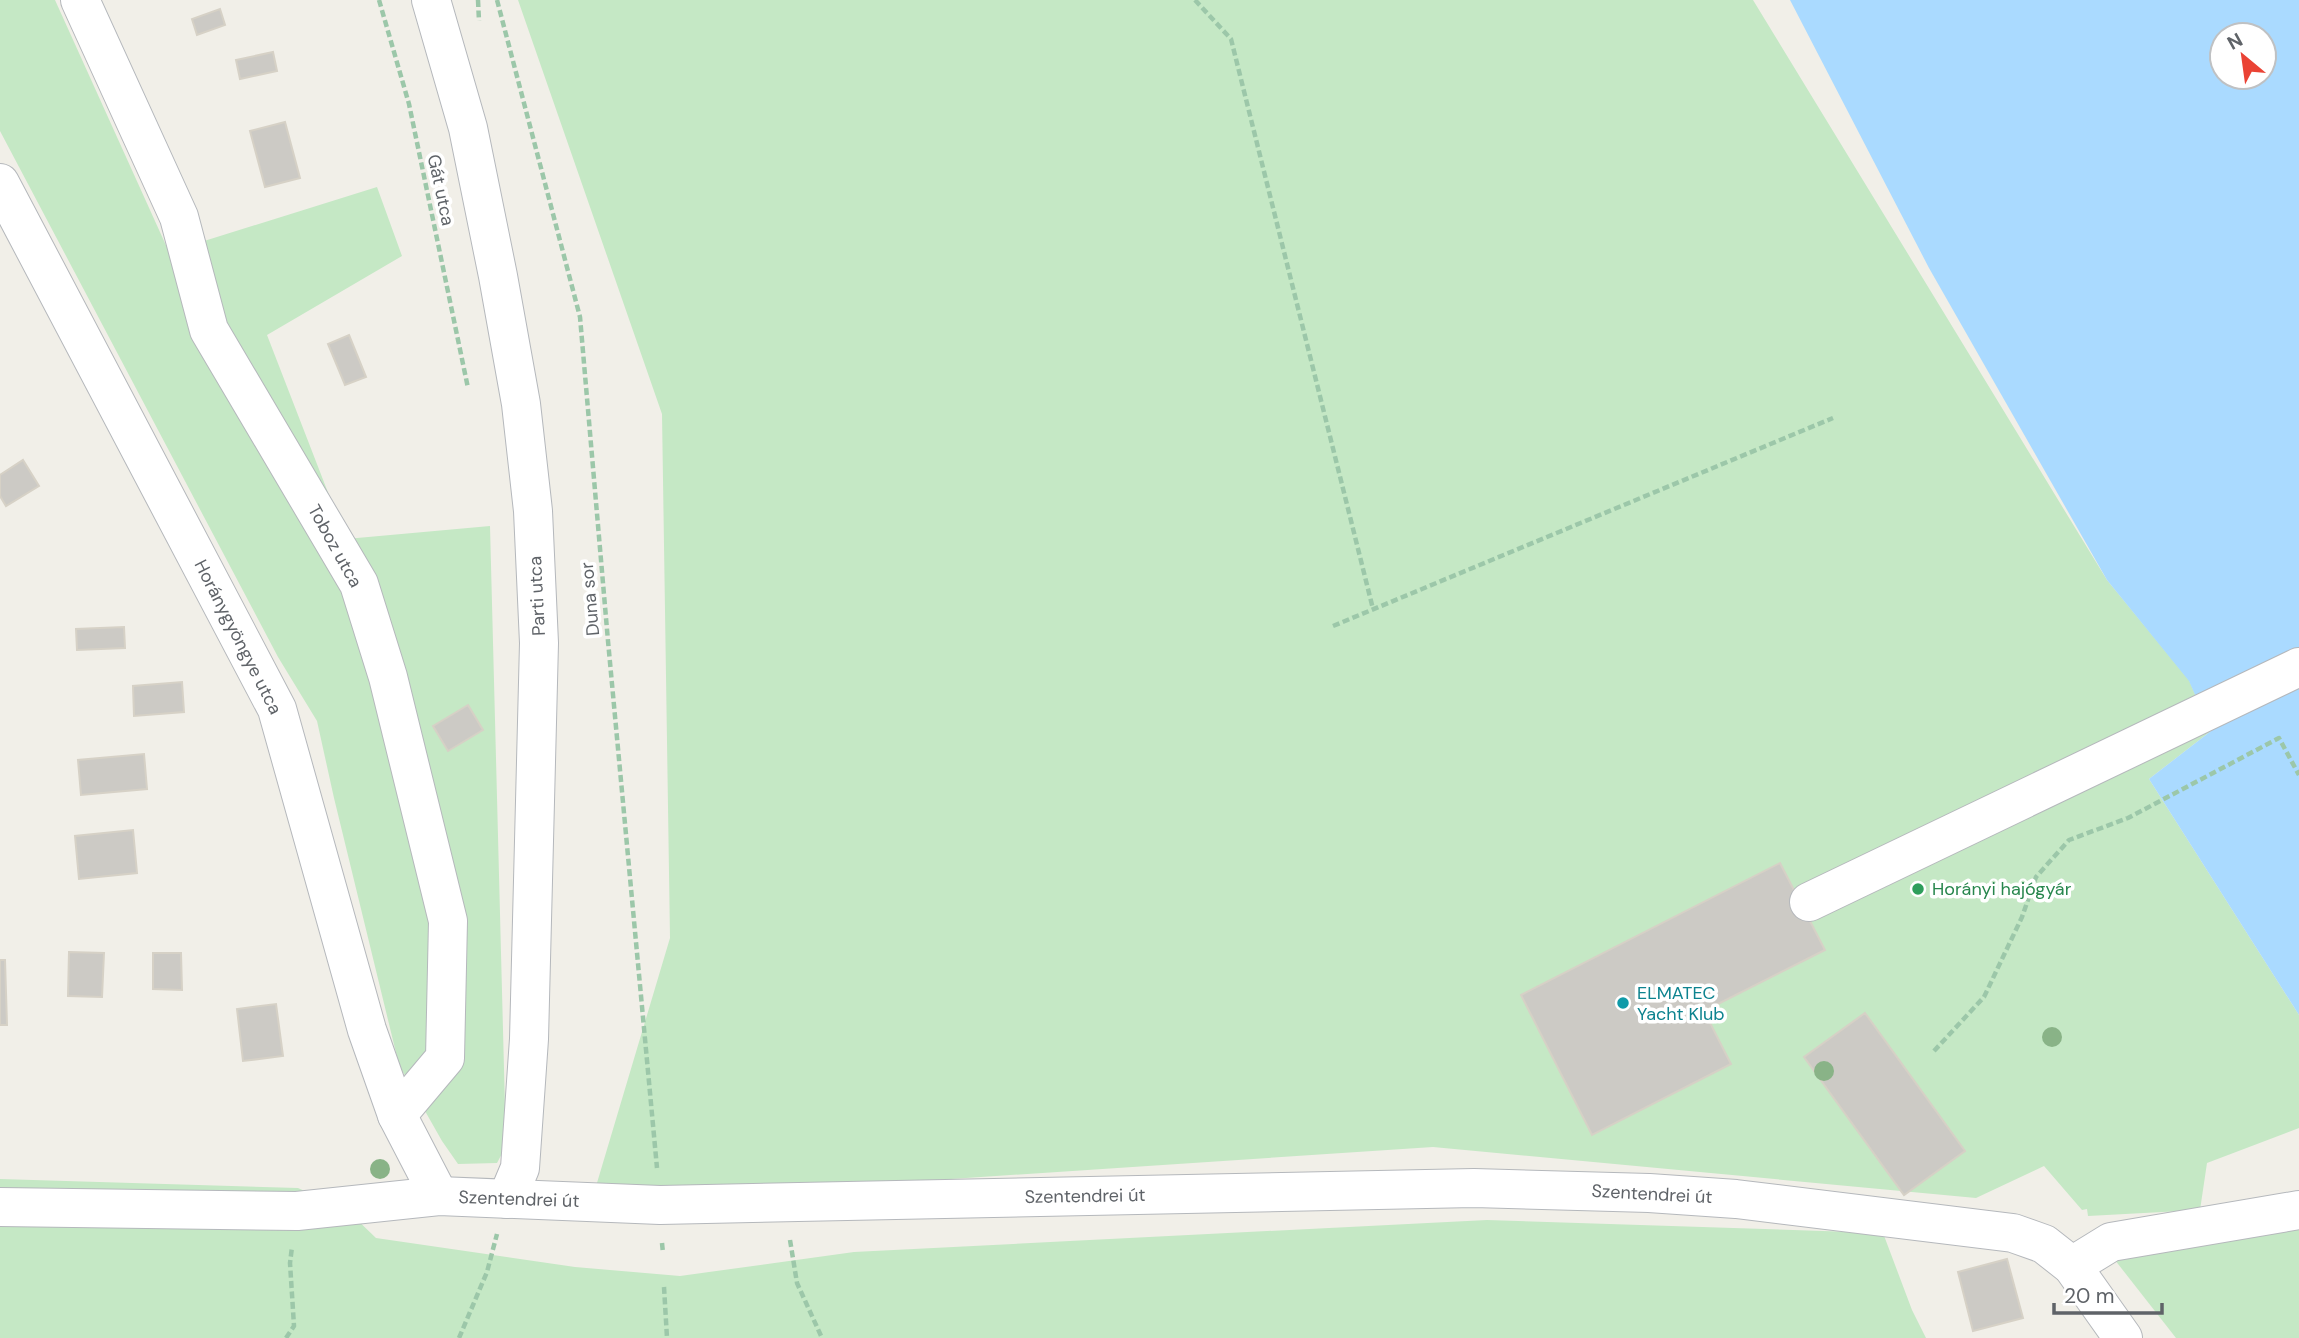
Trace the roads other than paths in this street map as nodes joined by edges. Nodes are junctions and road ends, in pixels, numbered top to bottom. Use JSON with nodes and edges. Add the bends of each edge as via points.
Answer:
{"nodes":[{"id":1,"x":80,"y":0,"type":"edge"},
{"id":2,"x":431,"y":0,"type":"edge"},
{"id":3,"x":0,"y":183,"type":"edge"},
{"id":4,"x":2299,"y":667,"type":"edge"},
{"id":5,"x":1809,"y":902,"type":"dead end"},
{"id":6,"x":397,"y":1115,"type":"junction"},
{"id":7,"x":439,"y":1196,"type":"junction"},
{"id":8,"x":507,"y":1199,"type":"junction"},
{"id":9,"x":0,"y":1208,"type":"edge"},
{"id":10,"x":2299,"y":1210,"type":"edge"},
{"id":11,"x":2072,"y":1266,"type":"junction"},
{"id":12,"x":2123,"y":1338,"type":"edge"}],
"edges":[{"from":1,"to":6,"type":"street","name":"Toboz utca","via":[[179,217],[209,330],[359,584],[388,677],[448,921],[445,1058]]},
{"from":2,"to":8,"type":"street","name":"Parti utca","via":[[468,128],[498,276],[521,404],[533,511],[539,643],[529,1039],[520,1168]]},
{"from":3,"to":6,"type":"street","name":"Horánygyöngye utca","via":[[277,709],[367,1030]]},
{"from":4,"to":5,"type":"street"},
{"from":6,"to":7,"type":"street","name":"Horánygyöngye utca"},
{"from":7,"to":8,"type":"street","name":"Szentendrei út"},
{"from":7,"to":9,"type":"street","name":"Szentendrei út","via":[[297,1211]]},
{"from":8,"to":11,"type":"street","name":"Szentendrei út","via":[[660,1205],[1474,1188],[1649,1193],[1736,1199],[2013,1233],[2045,1244]]},
{"from":10,"to":11,"type":"street","via":[[2112,1242]]},
{"from":11,"to":12,"type":"street","name":"Szentendrei út"}]}
